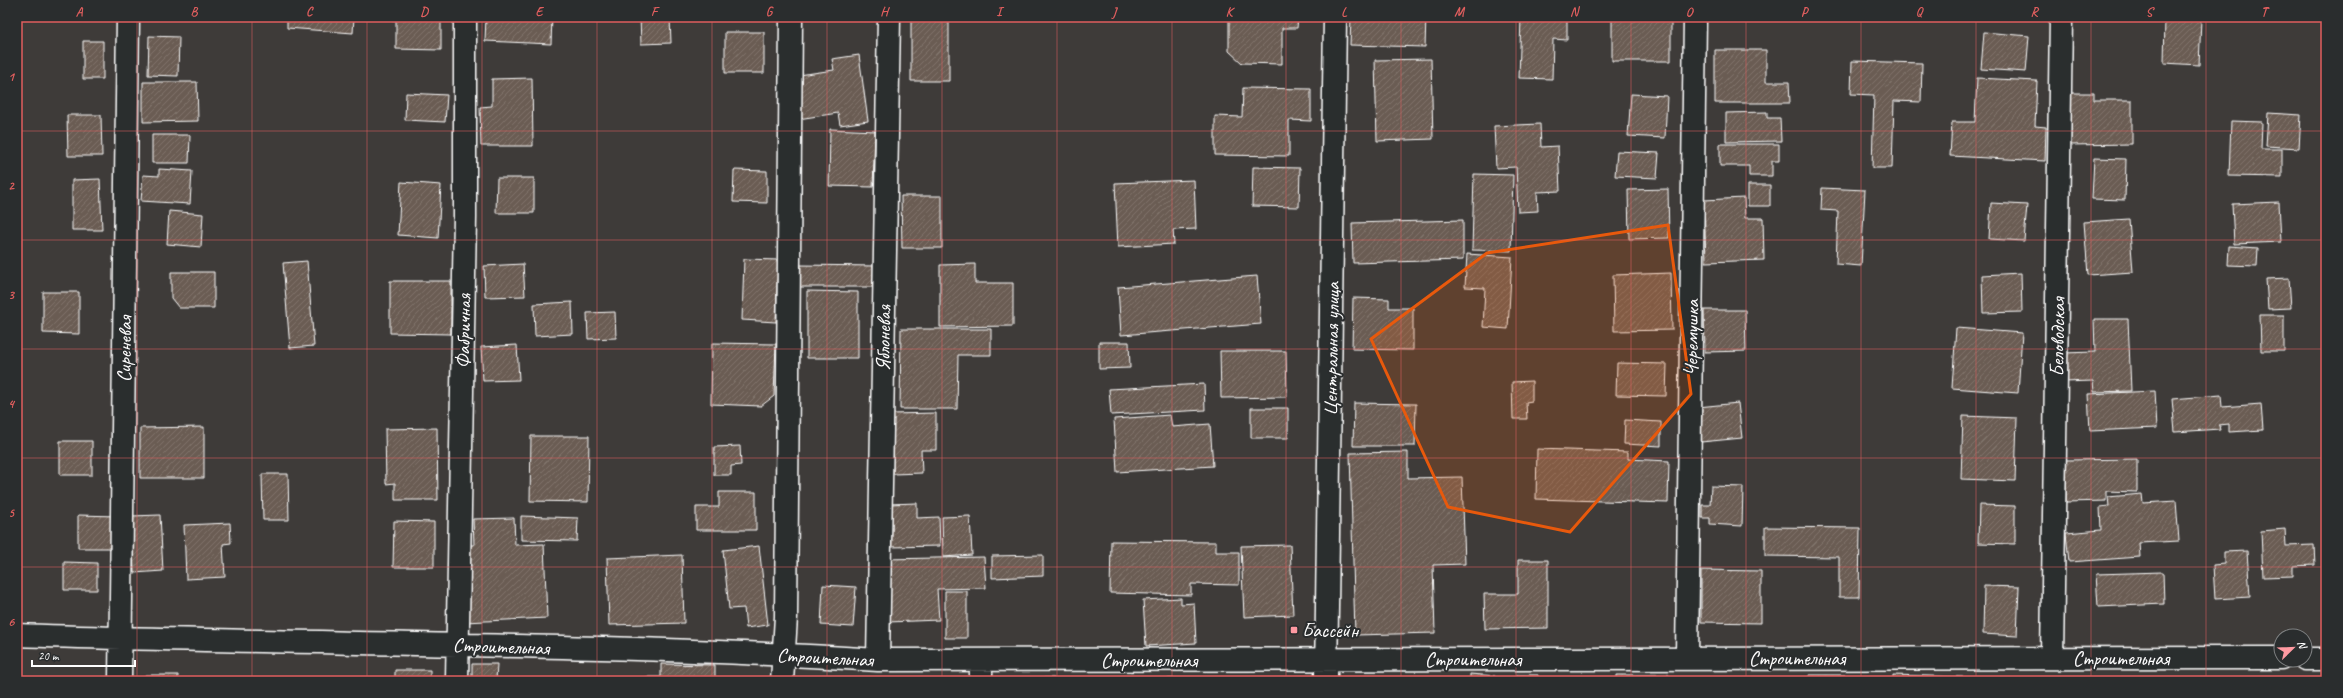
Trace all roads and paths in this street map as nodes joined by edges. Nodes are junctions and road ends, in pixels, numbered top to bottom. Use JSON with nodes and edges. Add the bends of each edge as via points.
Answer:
{"nodes":[{"id":1,"x":128,"y":17,"type":"edge"},
{"id":2,"x":466,"y":17,"type":"edge"},
{"id":3,"x":791,"y":17,"type":"edge"},
{"id":4,"x":888,"y":17,"type":"edge"},
{"id":5,"x":1335,"y":17,"type":"edge"},
{"id":6,"x":1694,"y":17,"type":"edge"},
{"id":7,"x":2062,"y":17,"type":"edge"},
{"id":8,"x":17,"y":635,"type":"edge"},
{"id":9,"x":120,"y":639,"type":"junction"},
{"id":10,"x":458,"y":644,"type":"junction"},
{"id":11,"x":783,"y":654,"type":"junction"},
{"id":12,"x":1687,"y":658,"type":"junction"},
{"id":13,"x":2052,"y":658,"type":"junction"},
{"id":14,"x":2273,"y":658,"type":"edge"},
{"id":15,"x":2313,"y":658,"type":"edge"},
{"id":16,"x":1327,"y":659,"type":"junction"},
{"id":17,"x":2326,"y":659,"type":"edge"},
{"id":18,"x":878,"y":660,"type":"junction"},
{"id":19,"x":981,"y":670,"type":"edge"},
{"id":20,"x":120,"y":681,"type":"edge"},
{"id":21,"x":456,"y":681,"type":"edge"},
{"id":22,"x":782,"y":681,"type":"edge"},
{"id":23,"x":1326,"y":681,"type":"edge"}],
"edges":[{"from":1,"to":9,"type":"street","name":"Сиреневая"},
{"from":2,"to":10,"type":"street","name":"Фабричная"},
{"from":3,"to":11,"type":"street","via":[[786,617]]},
{"from":4,"to":18,"type":"street","name":"Яблоневая"},
{"from":5,"to":16,"type":"street","name":"Центральная улица"},
{"from":6,"to":12,"type":"street","name":"Черемушка"},
{"from":7,"to":13,"type":"street","name":"Беловодская"},
{"from":8,"to":9,"type":"street","name":"Строительная"},
{"from":9,"to":10,"type":"street","name":"Строительная"},
{"from":9,"to":20,"type":"street","name":"Сиреневая"},
{"from":10,"to":11,"type":"street","name":"Строительная"},
{"from":10,"to":21,"type":"street","name":"Фабричная"},
{"from":11,"to":18,"type":"street","name":"Строительная"},
{"from":11,"to":22,"type":"street"},
{"from":12,"to":13,"type":"street","name":"Строительная"},
{"from":12,"to":16,"type":"street","name":"Строительная"},
{"from":13,"to":14,"type":"street","name":"Строительная"},
{"from":15,"to":17,"type":"street"},
{"from":16,"to":19,"type":"street","name":"Строительная"},
{"from":16,"to":23,"type":"street","name":"Центральная улица"},
{"from":18,"to":19,"type":"street","name":"Строительная"}]}
